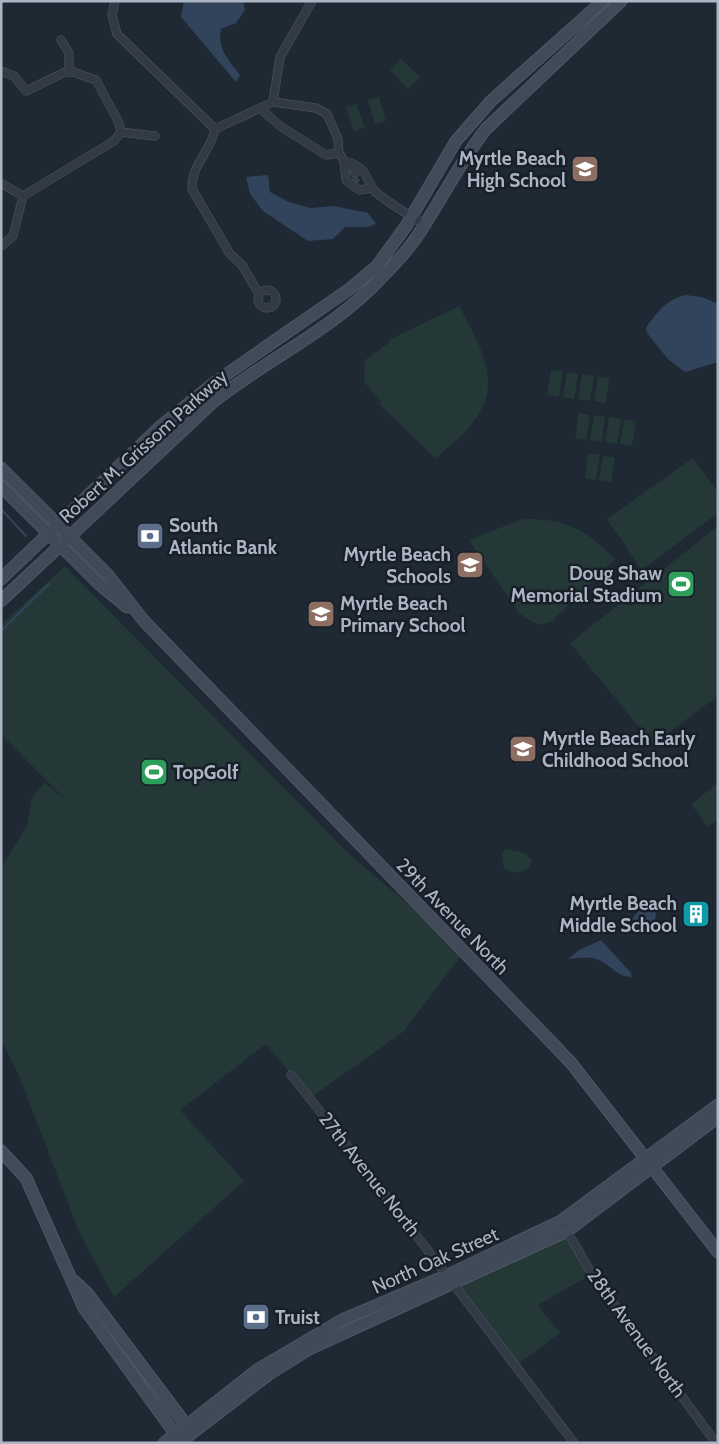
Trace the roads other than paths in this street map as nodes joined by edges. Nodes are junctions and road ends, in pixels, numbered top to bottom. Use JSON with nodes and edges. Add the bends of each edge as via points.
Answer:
{"nodes":[{"id":1,"x":115,"y":1,"type":"edge"},
{"id":2,"x":312,"y":1,"type":"edge"},
{"id":3,"x":603,"y":1,"type":"edge"},
{"id":4,"x":621,"y":1,"type":"edge"},
{"id":5,"x":61,"y":40,"type":"dead end"},
{"id":6,"x":1,"y":71,"type":"edge"},
{"id":7,"x":70,"y":72,"type":"junction"},
{"id":8,"x":273,"y":102,"type":"junction"},
{"id":9,"x":260,"y":108,"type":"junction"},
{"id":10,"x":215,"y":129,"type":"junction"},
{"id":11,"x":121,"y":132,"type":"junction"},
{"id":12,"x":155,"y":136,"type":"dead end"},
{"id":13,"x":339,"y":153,"type":"junction"},
{"id":14,"x":348,"y":162,"type":"junction"},
{"id":15,"x":344,"y":173,"type":"junction"},
{"id":16,"x":357,"y":178,"type":"junction"},
{"id":17,"x":370,"y":179,"type":"junction"},
{"id":18,"x":1,"y":183,"type":"edge"},
{"id":19,"x":372,"y":190,"type":"junction"},
{"id":20,"x":23,"y":196,"type":"junction"},
{"id":21,"x":412,"y":216,"type":"junction"},
{"id":22,"x":425,"y":225,"type":"junction"},
{"id":23,"x":1,"y":246,"type":"edge"},
{"id":24,"x":259,"y":294,"type":"dead end"},
{"id":25,"x":1,"y":468,"type":"edge"},
{"id":26,"x":1,"y":486,"type":"edge"},
{"id":27,"x":59,"y":525,"type":"junction"},
{"id":28,"x":49,"y":534,"type":"junction"},
{"id":29,"x":69,"y":536,"type":"junction"},
{"id":30,"x":60,"y":544,"type":"junction"},
{"id":31,"x":1,"y":579,"type":"edge"},
{"id":32,"x":1,"y":600,"type":"edge"},
{"id":33,"x":144,"y":620,"type":"junction"},
{"id":34,"x":291,"y":1075,"type":"dead end"},
{"id":35,"x":718,"y":1105,"type":"edge"},
{"id":36,"x":718,"y":1117,"type":"edge"},
{"id":37,"x":1,"y":1151,"type":"edge"},
{"id":38,"x":648,"y":1164,"type":"junction"},
{"id":39,"x":564,"y":1226,"type":"junction"},
{"id":40,"x":718,"y":1252,"type":"edge"},
{"id":41,"x":70,"y":1276,"type":"junction"},
{"id":42,"x":451,"y":1279,"type":"junction"},
{"id":43,"x":189,"y":1429,"type":"junction"},
{"id":44,"x":178,"y":1439,"type":"edge"},
{"id":45,"x":164,"y":1443,"type":"edge"},
{"id":46,"x":574,"y":1443,"type":"edge"},
{"id":47,"x":716,"y":1443,"type":"edge"}],
"edges":[{"from":1,"to":10,"type":"street","via":[[112,15],[117,34]]},
{"from":2,"to":8,"type":"street","via":[[280,57]]},
{"from":3,"to":21,"type":"main road","name":"Robert M. Grissom Parkway","via":[[491,101],[456,141]]},
{"from":4,"to":22,"type":"main road","name":"Robert M. Grissom Parkway","via":[[486,129],[467,152]]},
{"from":5,"to":7,"type":"street","via":[[69,53]]},
{"from":6,"to":7,"type":"street","via":[[14,76],[26,91],[58,74]]},
{"from":7,"to":11,"type":"street","via":[[96,80],[120,123]]},
{"from":8,"to":9,"type":"street"},
{"from":8,"to":13,"type":"street","via":[[316,108],[327,114],[338,140]]},
{"from":9,"to":10,"type":"street"},
{"from":9,"to":13,"type":"street","via":[[280,126],[326,155]]},
{"from":10,"to":24,"type":"street","via":[[213,139],[195,168],[192,189],[230,254],[242,265]]},
{"from":11,"to":12,"type":"street"},
{"from":11,"to":20,"type":"street","via":[[114,141]]},
{"from":13,"to":14,"type":"street"},
{"from":14,"to":15,"type":"street"},
{"from":14,"to":16,"type":"street"},
{"from":14,"to":17,"type":"street","via":[[364,171]]},
{"from":15,"to":16,"type":"street"},
{"from":15,"to":19,"type":"street","via":[[346,180],[355,188]]},
{"from":16,"to":17,"type":"street"},
{"from":16,"to":19,"type":"street"},
{"from":17,"to":19,"type":"street"},
{"from":18,"to":20,"type":"street"},
{"from":19,"to":21,"type":"street"},
{"from":20,"to":23,"type":"street","via":[[13,236]]},
{"from":21,"to":22,"type":"street"},
{"from":21,"to":27,"type":"main road","name":"Robert M. Grissom Parkway","via":[[377,266],[351,288],[206,389],[161,426]]},
{"from":22,"to":29,"type":"main road","name":"Robert M. Grissom Parkway","via":[[381,279],[358,301],[213,402]]},
{"from":25,"to":27,"type":"main road","name":"29th Avenue North"},
{"from":26,"to":28,"type":"main road","name":"29th Avenue North"},
{"from":27,"to":28,"type":"main road","name":"Robert M. Grissom Parkway"},
{"from":27,"to":29,"type":"main road","name":"29th Avenue North"},
{"from":28,"to":30,"type":"main road","name":"29th Avenue North"},
{"from":28,"to":31,"type":"main road","name":"Robert M. Grissom Parkway"},
{"from":29,"to":30,"type":"main road","name":"Robert M. Grissom Parkway"},
{"from":29,"to":33,"type":"main road","name":"29th Avenue North","via":[[107,574]]},
{"from":30,"to":32,"type":"main road","name":"Robert M. Grissom Parkway"},
{"from":30,"to":33,"type":"main road","name":"29th Avenue North","via":[[99,584]]},
{"from":33,"to":38,"type":"main road","name":"29th Avenue North","via":[[572,1064]]},
{"from":34,"to":42,"type":"street","name":"27th Avenue North"},
{"from":35,"to":38,"type":"main road","name":"North Oak Street"},
{"from":36,"to":38,"type":"main road","name":"North Oak Street"},
{"from":37,"to":41,"type":"main road","via":[[26,1178]]},
{"from":38,"to":39,"type":"main road","name":"North Oak Street"},
{"from":38,"to":40,"type":"main road","name":"29th Avenue North"},
{"from":39,"to":42,"type":"main road","name":"North Oak Street"},
{"from":39,"to":47,"type":"street","name":"28th Avenue North","via":[[592,1274]]},
{"from":41,"to":43,"type":"main road","via":[[87,1293]]},
{"from":41,"to":44,"type":"main road","via":[[84,1308]]},
{"from":42,"to":43,"type":"main road","name":"North Oak Street","via":[[342,1320],[257,1370]]},
{"from":42,"to":46,"type":"street","name":"27th Avenue North"},
{"from":43,"to":44,"type":"main road","name":"North Oak Street"},
{"from":44,"to":45,"type":"main road","name":"North Oak Street"}]}
